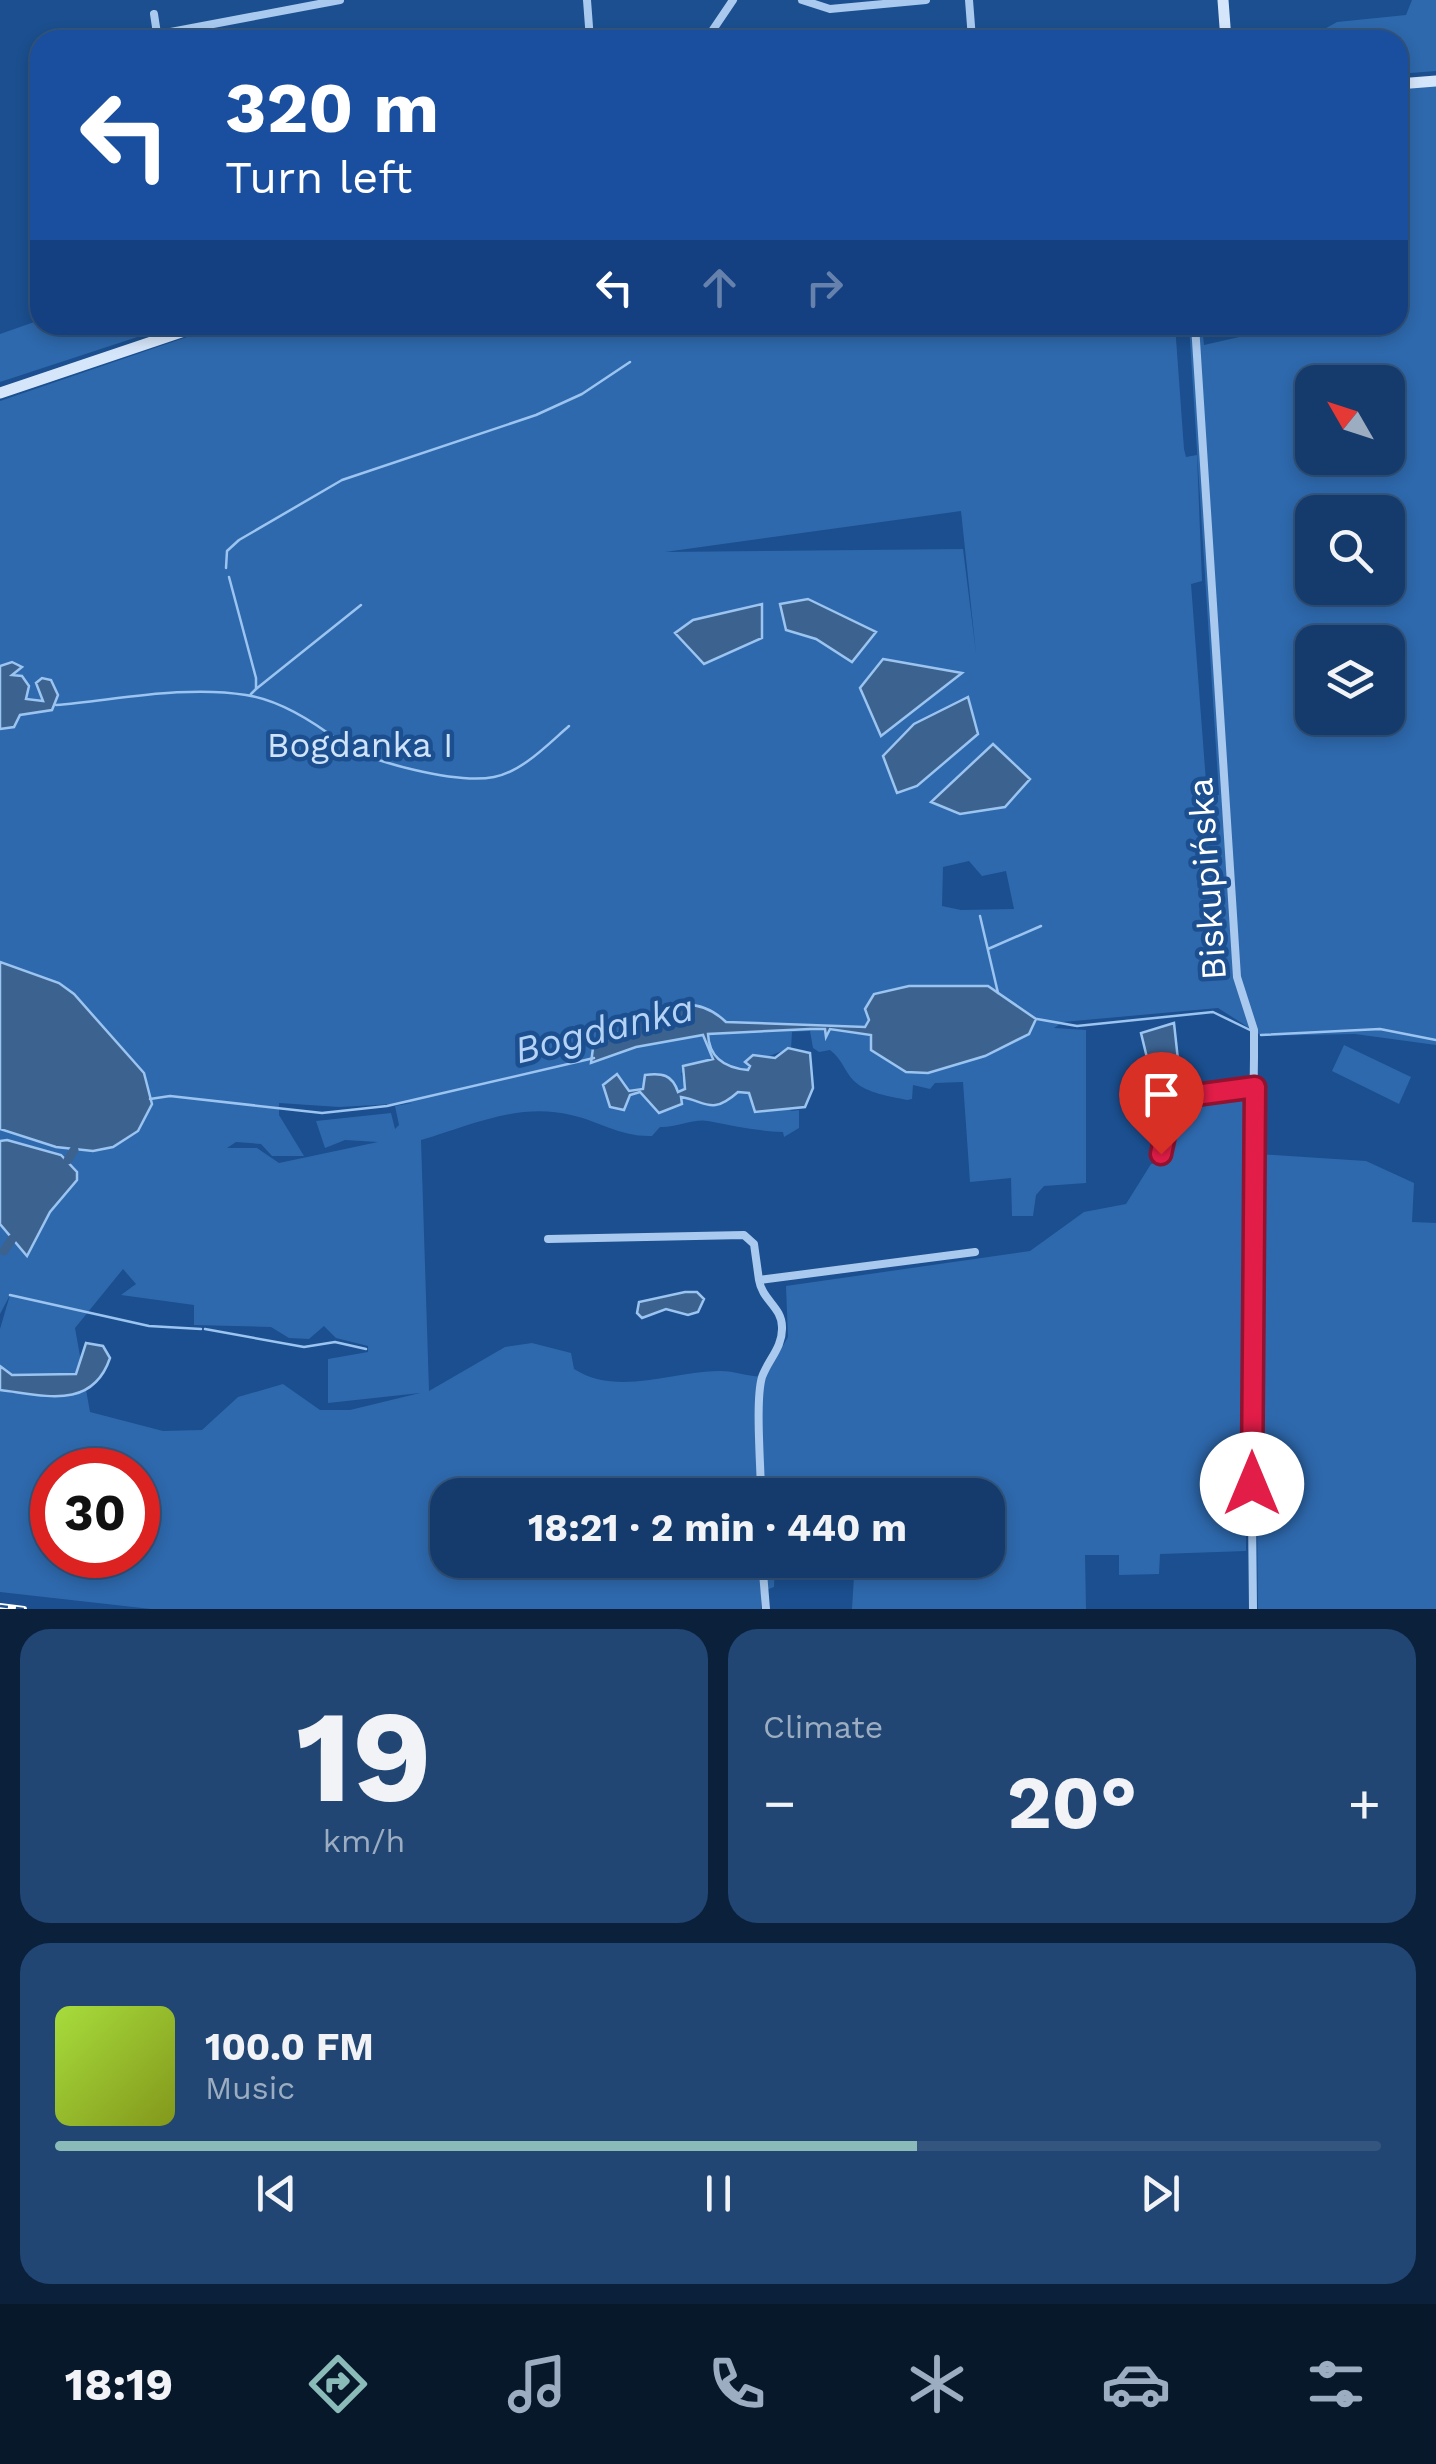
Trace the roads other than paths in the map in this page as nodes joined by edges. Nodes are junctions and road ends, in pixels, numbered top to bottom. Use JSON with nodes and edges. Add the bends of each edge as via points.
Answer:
{"nodes":[{"id":1,"x":340,"y":0,"type":"edge"},
{"id":2,"x":586,"y":0,"type":"edge"},
{"id":3,"x":734,"y":0,"type":"edge"},
{"id":4,"x":802,"y":0,"type":"edge"},
{"id":5,"x":926,"y":0,"type":"edge"},
{"id":6,"x":970,"y":0,"type":"edge"},
{"id":7,"x":1223,"y":0,"type":"edge"},
{"id":8,"x":154,"y":14,"type":"dead end"},
{"id":9,"x":157,"y":30,"type":"edge"},
{"id":10,"x":192,"y":30,"type":"edge"},
{"id":11,"x":589,"y":30,"type":"edge"},
{"id":12,"x":713,"y":30,"type":"edge"},
{"id":13,"x":972,"y":30,"type":"edge"},
{"id":14,"x":1225,"y":30,"type":"edge"},
{"id":15,"x":1436,"y":81,"type":"edge"},
{"id":16,"x":1408,"y":83,"type":"edge"},
{"id":17,"x":172,"y":335,"type":"edge"},
{"id":18,"x":1196,"y":335,"type":"edge"},
{"id":19,"x":0,"y":393,"type":"edge"},
{"id":20,"x":1255,"y":1087,"type":"junction"},
{"id":21,"x":1159,"y":1160,"type":"dead end"},
{"id":22,"x":548,"y":1240,"type":"dead end"},
{"id":23,"x":975,"y":1252,"type":"dead end"},
{"id":24,"x":758,"y":1280,"type":"junction"},
{"id":25,"x":761,"y":1478,"type":"edge"},
{"id":26,"x":763,"y":1578,"type":"edge"},
{"id":27,"x":766,"y":1609,"type":"edge"},
{"id":28,"x":1254,"y":1609,"type":"edge"}],
"edges":[{"from":1,"to":10,"type":"street"},
{"from":2,"to":11,"type":"street"},
{"from":3,"to":12,"type":"street"},
{"from":4,"to":5,"type":"street","via":[[830,9]]},
{"from":6,"to":13,"type":"street"},
{"from":7,"to":14,"type":"street"},
{"from":8,"to":9,"type":"street"},
{"from":15,"to":16,"type":"street"},
{"from":17,"to":19,"type":"street"},
{"from":18,"to":20,"type":"street","name":"Biskupińska","via":[[1237,977],[1254,1030]]},
{"from":20,"to":21,"type":"street","via":[[1173,1098]]},
{"from":20,"to":28,"type":"street","name":"Biskupińska"},
{"from":22,"to":24,"type":"street","via":[[744,1236],[754,1244]]},
{"from":23,"to":24,"type":"street"},
{"from":24,"to":25,"type":"street","via":[[782,1324],[762,1379]]},
{"from":26,"to":27,"type":"street"}]}
